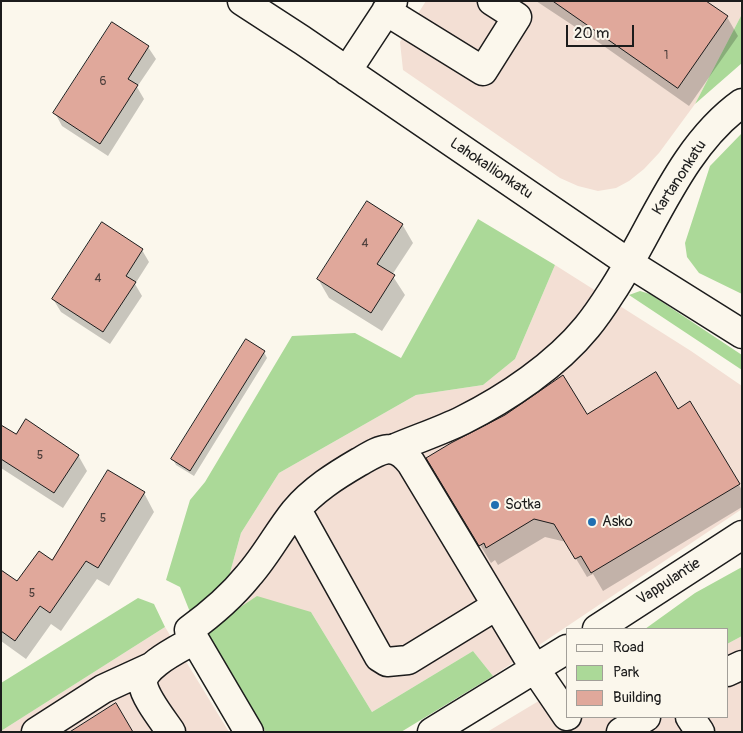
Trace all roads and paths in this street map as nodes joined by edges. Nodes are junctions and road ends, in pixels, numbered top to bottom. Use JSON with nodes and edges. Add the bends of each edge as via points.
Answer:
{"nodes":[{"id":1,"x":242,"y":1,"type":"edge"},
{"id":2,"x":492,"y":1,"type":"edge"},
{"id":3,"x":390,"y":6,"type":"edge"},
{"id":4,"x":346,"y":71,"type":"junction"},
{"id":5,"x":742,"y":103,"type":"edge"},
{"id":6,"x":629,"y":263,"type":"junction"},
{"id":7,"x":742,"y":334,"type":"edge"},
{"id":8,"x":393,"y":449,"type":"junction"},
{"id":9,"x":296,"y":510,"type":"junction"},
{"id":10,"x":742,"y":535,"type":"edge"},
{"id":11,"x":496,"y":606,"type":"junction"},
{"id":12,"x":599,"y":628,"type":"edge"},
{"id":13,"x":192,"y":635,"type":"junction"},
{"id":14,"x":566,"y":650,"type":"edge"},
{"id":15,"x":742,"y":665,"type":"edge"},
{"id":16,"x":151,"y":667,"type":"junction"},
{"id":17,"x":535,"y":669,"type":"junction"},
{"id":18,"x":728,"y":672,"type":"edge"},
{"id":19,"x":566,"y":715,"type":"edge"},
{"id":20,"x":568,"y":718,"type":"edge"},
{"id":21,"x":644,"y":718,"type":"edge"},
{"id":22,"x":691,"y":718,"type":"edge"},
{"id":23,"x":36,"y":732,"type":"edge"},
{"id":24,"x":171,"y":732,"type":"edge"},
{"id":25,"x":249,"y":732,"type":"edge"},
{"id":26,"x":432,"y":732,"type":"edge"},
{"id":27,"x":577,"y":732,"type":"edge"},
{"id":28,"x":621,"y":732,"type":"edge"},
{"id":29,"x":700,"y":732,"type":"edge"}],
"edges":[{"from":1,"to":4,"type":"street","name":"Lahokallionkatu"},
{"from":2,"to":3,"type":"street","via":[[517,18],[483,70]]},
{"from":3,"to":4,"type":"street"},
{"from":4,"to":6,"type":"street","name":"Lahokallionkatu"},
{"from":5,"to":6,"type":"street","name":"Kartanonkatu","via":[[726,114],[696,149]]},
{"from":6,"to":7,"type":"street","name":"Lahokallionkatu"},
{"from":6,"to":8,"type":"street","name":"Kartanonkatu","via":[[587,327],[564,351],[523,384],[463,420]]},
{"from":8,"to":9,"type":"street","name":"Kartanonkatu","via":[[379,450],[329,480]]},
{"from":8,"to":11,"type":"street","via":[[403,453],[411,463]]},
{"from":9,"to":11,"type":"street","via":[[379,657],[387,662],[408,660]]},
{"from":9,"to":13,"type":"street","name":"Kartanonkatu","via":[[248,576]]},
{"from":10,"to":12,"type":"street","name":"Vappulantie"},
{"from":11,"to":17,"type":"street"},
{"from":13,"to":16,"type":"street","name":"Kartanonkatu"},
{"from":13,"to":25,"type":"street"},
{"from":14,"to":17,"type":"street"},
{"from":15,"to":18,"type":"street"},
{"from":16,"to":23,"type":"street","name":"Kartanonkatu","via":[[103,689]]},
{"from":16,"to":24,"type":"street","via":[[144,675],[146,694]]},
{"from":17,"to":19,"type":"street"},
{"from":17,"to":26,"type":"street"},
{"from":20,"to":27,"type":"street"},
{"from":21,"to":28,"type":"street"},
{"from":22,"to":29,"type":"street"}]}
